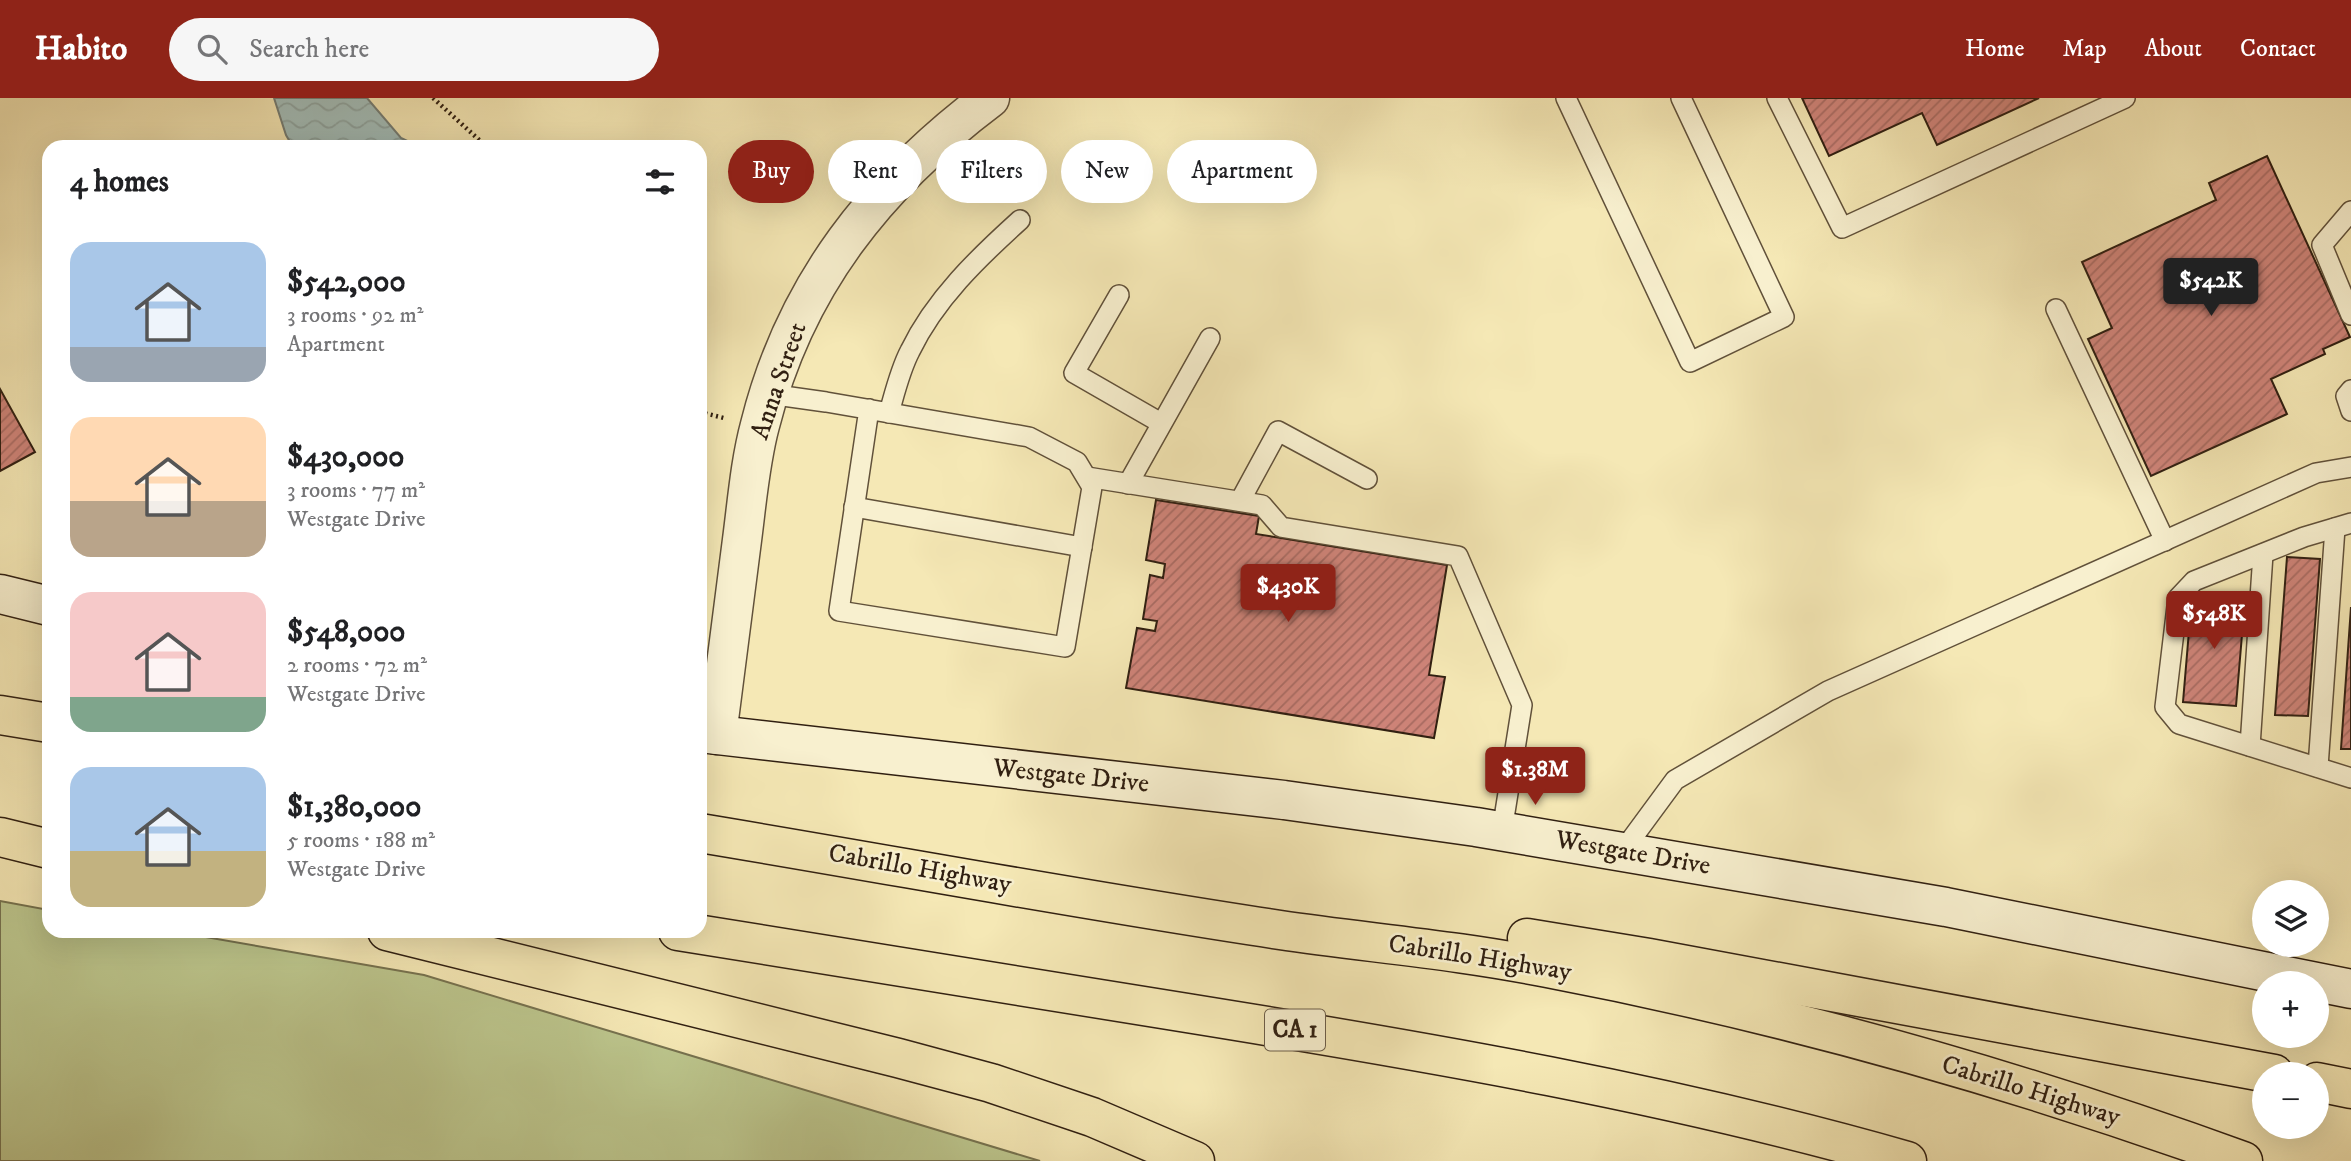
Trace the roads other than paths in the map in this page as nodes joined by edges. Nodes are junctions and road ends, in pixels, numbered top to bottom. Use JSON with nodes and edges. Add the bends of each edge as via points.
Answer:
{"nodes":[{"id":1,"x":990,"y":98,"type":"edge"},
{"id":2,"x":1566,"y":98,"type":"edge"},
{"id":3,"x":1681,"y":98,"type":"edge"},
{"id":4,"x":1777,"y":98,"type":"edge"},
{"id":5,"x":2124,"y":98,"type":"edge"},
{"id":6,"x":2351,"y":211,"type":"edge"},
{"id":7,"x":1020,"y":220,"type":"dead end"},
{"id":8,"x":1119,"y":295,"type":"dead end"},
{"id":9,"x":2056,"y":309,"type":"dead end"},
{"id":10,"x":2351,"y":316,"type":"edge"},
{"id":11,"x":1210,"y":338,"type":"dead end"},
{"id":12,"x":2351,"y":390,"type":"edge"},
{"id":13,"x":769,"y":394,"type":"junction"},
{"id":14,"x":869,"y":409,"type":"junction"},
{"id":15,"x":2351,"y":411,"type":"edge"},
{"id":16,"x":889,"y":413,"type":"junction"},
{"id":17,"x":1161,"y":423,"type":"junction"},
{"id":18,"x":2351,"y":467,"type":"edge"},
{"id":19,"x":1087,"y":477,"type":"junction"},
{"id":20,"x":1367,"y":479,"type":"dead end"},
{"id":21,"x":1128,"y":484,"type":"junction"},
{"id":22,"x":1240,"y":502,"type":"junction"},
{"id":23,"x":854,"y":507,"type":"junction"},
{"id":24,"x":2343,"y":526,"type":"edge"},
{"id":25,"x":2165,"y":541,"type":"junction"},
{"id":26,"x":1082,"y":547,"type":"junction"},
{"id":27,"x":2263,"y":554,"type":"junction"},
{"id":28,"x":0,"y":594,"type":"edge"},
{"id":29,"x":42,"y":604,"type":"edge"},
{"id":30,"x":0,"y":715,"type":"edge"},
{"id":31,"x":42,"y":722,"type":"edge"},
{"id":32,"x":708,"y":734,"type":"edge"},
{"id":33,"x":2250,"y":746,"type":"junction"},
{"id":34,"x":2318,"y":767,"type":"junction"},
{"id":35,"x":2351,"y":778,"type":"edge"},
{"id":36,"x":0,"y":823,"type":"edge"},
{"id":37,"x":42,"y":830,"type":"edge"},
{"id":38,"x":1502,"y":831,"type":"junction"},
{"id":39,"x":707,"y":833,"type":"edge"},
{"id":40,"x":0,"y":837,"type":"edge"},
{"id":41,"x":42,"y":847,"type":"edge"},
{"id":42,"x":1622,"y":852,"type":"junction"},
{"id":43,"x":1281,"y":930,"type":"junction"},
{"id":44,"x":707,"y":936,"type":"edge"},
{"id":45,"x":415,"y":938,"type":"edge"},
{"id":46,"x":2351,"y":989,"type":"edge"},
{"id":47,"x":2252,"y":1070,"type":"edge"},
{"id":48,"x":2329,"y":1084,"type":"edge"},
{"id":49,"x":2351,"y":1089,"type":"edge"},
{"id":50,"x":1195,"y":1161,"type":"edge"},
{"id":51,"x":1907,"y":1161,"type":"edge"},
{"id":52,"x":2243,"y":1161,"type":"edge"}],
"edges":[{"from":1,"to":13,"type":"street","name":"Anna Street","via":[[918,157],[837,253],[796,327]]},
{"from":2,"to":3,"type":"lane","via":[[1690,362],[1784,317]]},
{"from":4,"to":5,"type":"lane","via":[[1842,228]]},
{"from":6,"to":10,"type":"lane","via":[[2322,245]]},
{"from":7,"to":16,"type":"lane","via":[[963,275],[922,328],[908,354]]},
{"from":8,"to":17,"type":"lane","via":[[1074,373]]},
{"from":9,"to":25,"type":"lane"},
{"from":11,"to":17,"type":"lane"},
{"from":12,"to":15,"type":"lane","via":[[2346,396]]},
{"from":13,"to":14,"type":"lane"},
{"from":13,"to":32,"type":"street","name":"Anna Street","via":[[759,427]]},
{"from":14,"to":16,"type":"lane"},
{"from":14,"to":23,"type":"lane"},
{"from":16,"to":19,"type":"lane","via":[[1029,437],[1077,462]]},
{"from":17,"to":21,"type":"lane"},
{"from":18,"to":25,"type":"lane","via":[[2316,473]]},
{"from":19,"to":21,"type":"lane"},
{"from":19,"to":26,"type":"lane","via":[[1092,487]]},
{"from":20,"to":22,"type":"lane","via":[[1278,431]]},
{"from":21,"to":22,"type":"lane"},
{"from":22,"to":38,"type":"lane","via":[[1262,505],[1281,527],[1458,556],[1522,705]]},
{"from":23,"to":26,"type":"lane"},
{"from":23,"to":26,"type":"lane","via":[[839,611],[1065,647]]},
{"from":24,"to":27,"type":"lane"},
{"from":24,"to":34,"type":"lane"},
{"from":25,"to":42,"type":"lane","via":[[1828,691],[1675,780]]},
{"from":27,"to":33,"type":"lane"},
{"from":27,"to":33,"type":"lane","via":[[2194,581],[2178,598],[2165,707],[2179,724]]},
{"from":28,"to":29,"type":"street"},
{"from":30,"to":31,"type":"highway"},
{"from":32,"to":38,"type":"street","name":"Westgate Drive","via":[[1284,800]]},
{"from":33,"to":34,"type":"lane"},
{"from":34,"to":35,"type":"lane"},
{"from":36,"to":37,"type":"highway"},
{"from":38,"to":42,"type":"street","name":"Westgate Drive"},
{"from":39,"to":43,"type":"highway","name":"Cabrillo Highway"},
{"from":40,"to":41,"type":"highway"},
{"from":42,"to":46,"type":"street","name":"Westgate Drive","via":[[1946,907]]},
{"from":43,"to":47,"type":"highway","via":[[1367,920],[1422,922],[1648,958]]},
{"from":43,"to":52,"type":"highway","name":"Cabrillo Highway","via":[[1473,954],[1767,1016],[1990,1077]]},
{"from":44,"to":51,"type":"highway","number":"CA 1","via":[[1496,1065],[1722,1112]]},
{"from":45,"to":50,"type":"highway","via":[[991,1083],[1092,1117]]},
{"from":48,"to":49,"type":"highway"}]}
